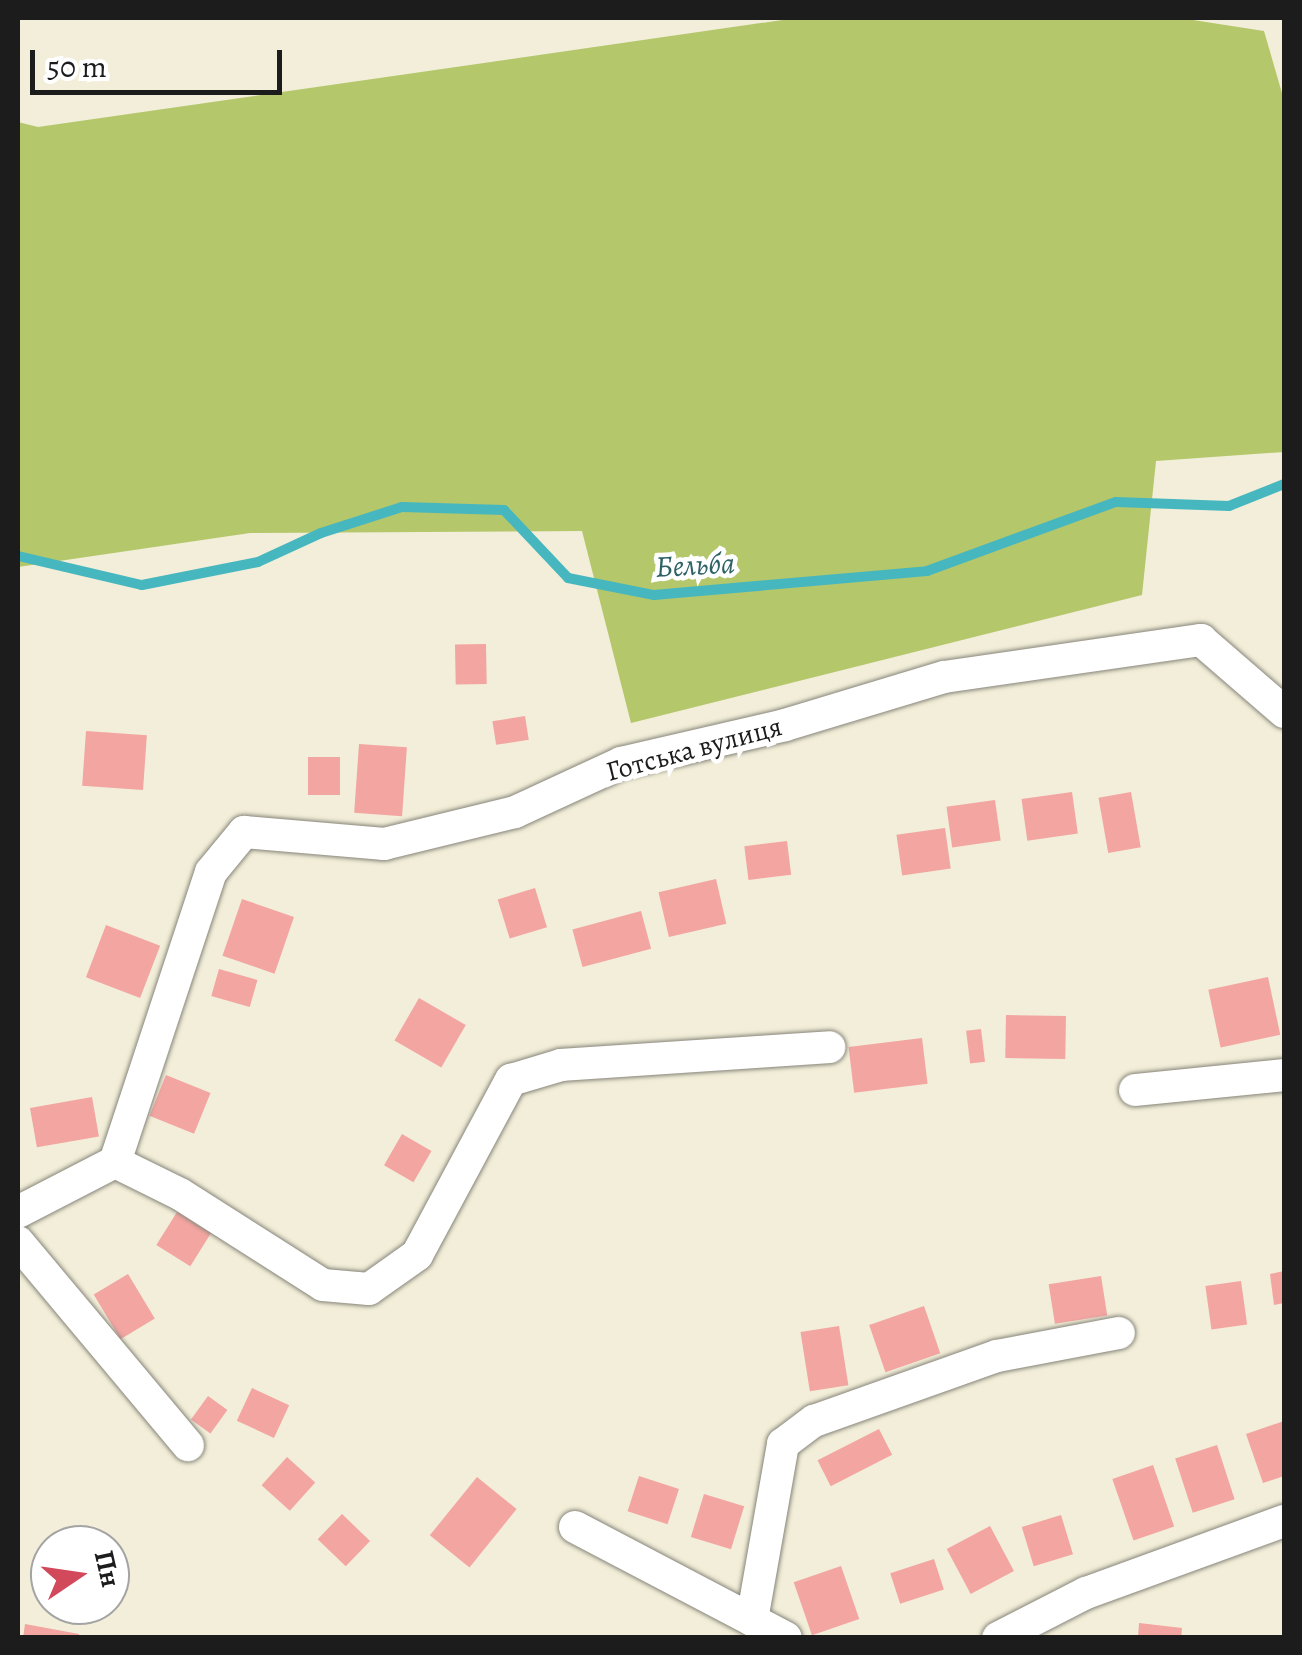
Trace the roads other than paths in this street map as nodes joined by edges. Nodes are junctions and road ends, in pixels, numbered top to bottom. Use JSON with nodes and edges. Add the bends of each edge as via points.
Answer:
{"nodes":[{"id":1,"x":1284,"y":712,"type":"edge"},
{"id":2,"x":829,"y":1047,"type":"dead end"},
{"id":3,"x":1284,"y":1075,"type":"edge"},
{"id":4,"x":1135,"y":1090,"type":"dead end"},
{"id":5,"x":114,"y":1162,"type":"junction"},
{"id":6,"x":18,"y":1212,"type":"edge"},
{"id":7,"x":18,"y":1242,"type":"edge"},
{"id":8,"x":1119,"y":1333,"type":"dead end"},
{"id":9,"x":188,"y":1445,"type":"dead end"},
{"id":10,"x":1284,"y":1521,"type":"edge"},
{"id":11,"x":575,"y":1527,"type":"dead end"},
{"id":12,"x":752,"y":1620,"type":"junction"},
{"id":13,"x":786,"y":1638,"type":"edge"},
{"id":14,"x":998,"y":1638,"type":"edge"}],
"edges":[{"from":1,"to":5,"type":"street","name":"Готська вулиця","via":[[1201,640],[944,677],[785,725],[620,763],[515,812],[384,844],[244,832],[211,872]]},
{"from":2,"to":5,"type":"street","via":[[561,1065],[512,1080],[417,1255],[369,1289],[323,1285],[180,1194]]},
{"from":3,"to":4,"type":"street"},
{"from":5,"to":6,"type":"street"},
{"from":7,"to":9,"type":"street"},
{"from":8,"to":12,"type":"street","via":[[997,1356],[814,1420],[783,1444]]},
{"from":10,"to":14,"type":"street","via":[[1086,1594]]},
{"from":11,"to":12,"type":"street"},
{"from":12,"to":13,"type":"street"}]}
